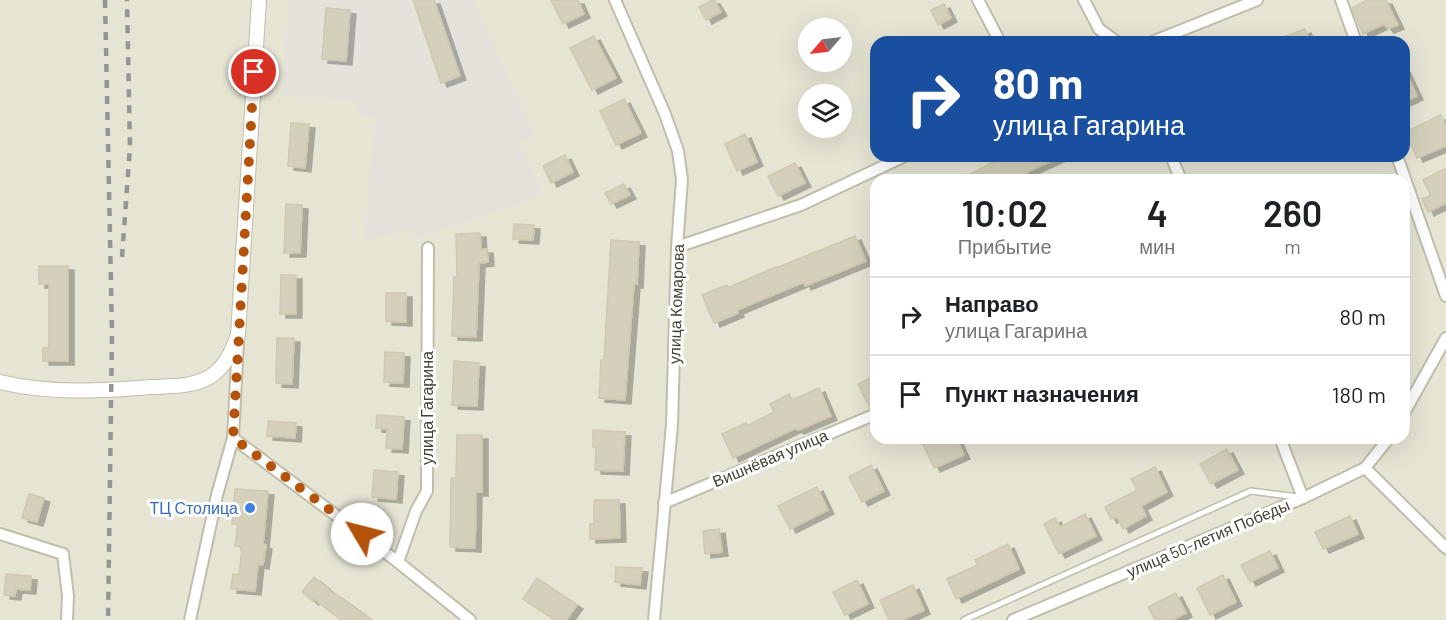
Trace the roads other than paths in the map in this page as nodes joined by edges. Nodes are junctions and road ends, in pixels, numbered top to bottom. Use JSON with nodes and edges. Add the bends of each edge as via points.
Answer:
{"nodes":[{"id":1,"x":258,"y":0,"type":"edge"},
{"id":2,"x":615,"y":0,"type":"edge"},
{"id":3,"x":978,"y":0,"type":"edge"},
{"id":4,"x":1084,"y":0,"type":"edge"},
{"id":5,"x":1257,"y":0,"type":"edge"},
{"id":6,"x":1341,"y":0,"type":"edge"},
{"id":7,"x":997,"y":36,"type":"edge"},
{"id":8,"x":1109,"y":36,"type":"edge"},
{"id":9,"x":1167,"y":36,"type":"edge"},
{"id":10,"x":1354,"y":36,"type":"edge"},
{"id":11,"x":892,"y":162,"type":"edge"},
{"id":12,"x":1410,"y":195,"type":"edge"},
{"id":13,"x":677,"y":247,"type":"junction"},
{"id":14,"x":428,"y":248,"type":"dead end"},
{"id":15,"x":1446,"y":296,"type":"edge"},
{"id":16,"x":238,"y":335,"type":"junction"},
{"id":17,"x":1446,"y":338,"type":"edge"},
{"id":18,"x":0,"y":382,"type":"edge"},
{"id":19,"x":1410,"y":402,"type":"edge"},
{"id":20,"x":870,"y":416,"type":"edge"},
{"id":21,"x":233,"y":438,"type":"junction"},
{"id":22,"x":1282,"y":444,"type":"edge"},
{"id":23,"x":1384,"y":444,"type":"edge"},
{"id":24,"x":1365,"y":468,"type":"junction"},
{"id":25,"x":1303,"y":498,"type":"junction"},
{"id":26,"x":664,"y":502,"type":"junction"},
{"id":27,"x":0,"y":534,"type":"edge"},
{"id":28,"x":1446,"y":548,"type":"edge"},
{"id":29,"x":398,"y":562,"type":"junction"},
{"id":30,"x":67,"y":620,"type":"edge"},
{"id":31,"x":190,"y":620,"type":"edge"},
{"id":32,"x":470,"y":620,"type":"edge"},
{"id":33,"x":654,"y":620,"type":"edge"},
{"id":34,"x":964,"y":620,"type":"edge"},
{"id":35,"x":1014,"y":620,"type":"edge"}],
"edges":[{"from":1,"to":16,"type":"street"},
{"from":2,"to":13,"type":"street","name":"улица Комарова","via":[[678,151],[682,180]]},
{"from":3,"to":7,"type":"street"},
{"from":4,"to":8,"type":"street","via":[[1099,29]]},
{"from":5,"to":9,"type":"street"},
{"from":6,"to":10,"type":"street"},
{"from":11,"to":13,"type":"street","via":[[801,205]]},
{"from":12,"to":15,"type":"street"},
{"from":13,"to":26,"type":"street","name":"улица Комарова","via":[[672,425]]},
{"from":14,"to":29,"type":"street","name":"улица Гагарина","via":[[427,491]]},
{"from":16,"to":18,"type":"street","via":[[219,370],[188,385],[54,391]]},
{"from":16,"to":21,"type":"street"},
{"from":17,"to":19,"type":"street"},
{"from":20,"to":26,"type":"street","name":"Вишнёвая улица"},
{"from":21,"to":29,"type":"street"},
{"from":21,"to":31,"type":"street"},
{"from":22,"to":25,"type":"street"},
{"from":23,"to":24,"type":"street","name":"улица 50-летия Победы"},
{"from":24,"to":25,"type":"street","name":"улица 50-летия Победы"},
{"from":24,"to":28,"type":"street"},
{"from":25,"to":34,"type":"lane","via":[[1251,491]]},
{"from":25,"to":35,"type":"street","name":"улица 50-летия Победы"},
{"from":26,"to":33,"type":"street","name":"улица Комарова"},
{"from":27,"to":30,"type":"street","via":[[63,554]]},
{"from":29,"to":32,"type":"street"}]}
